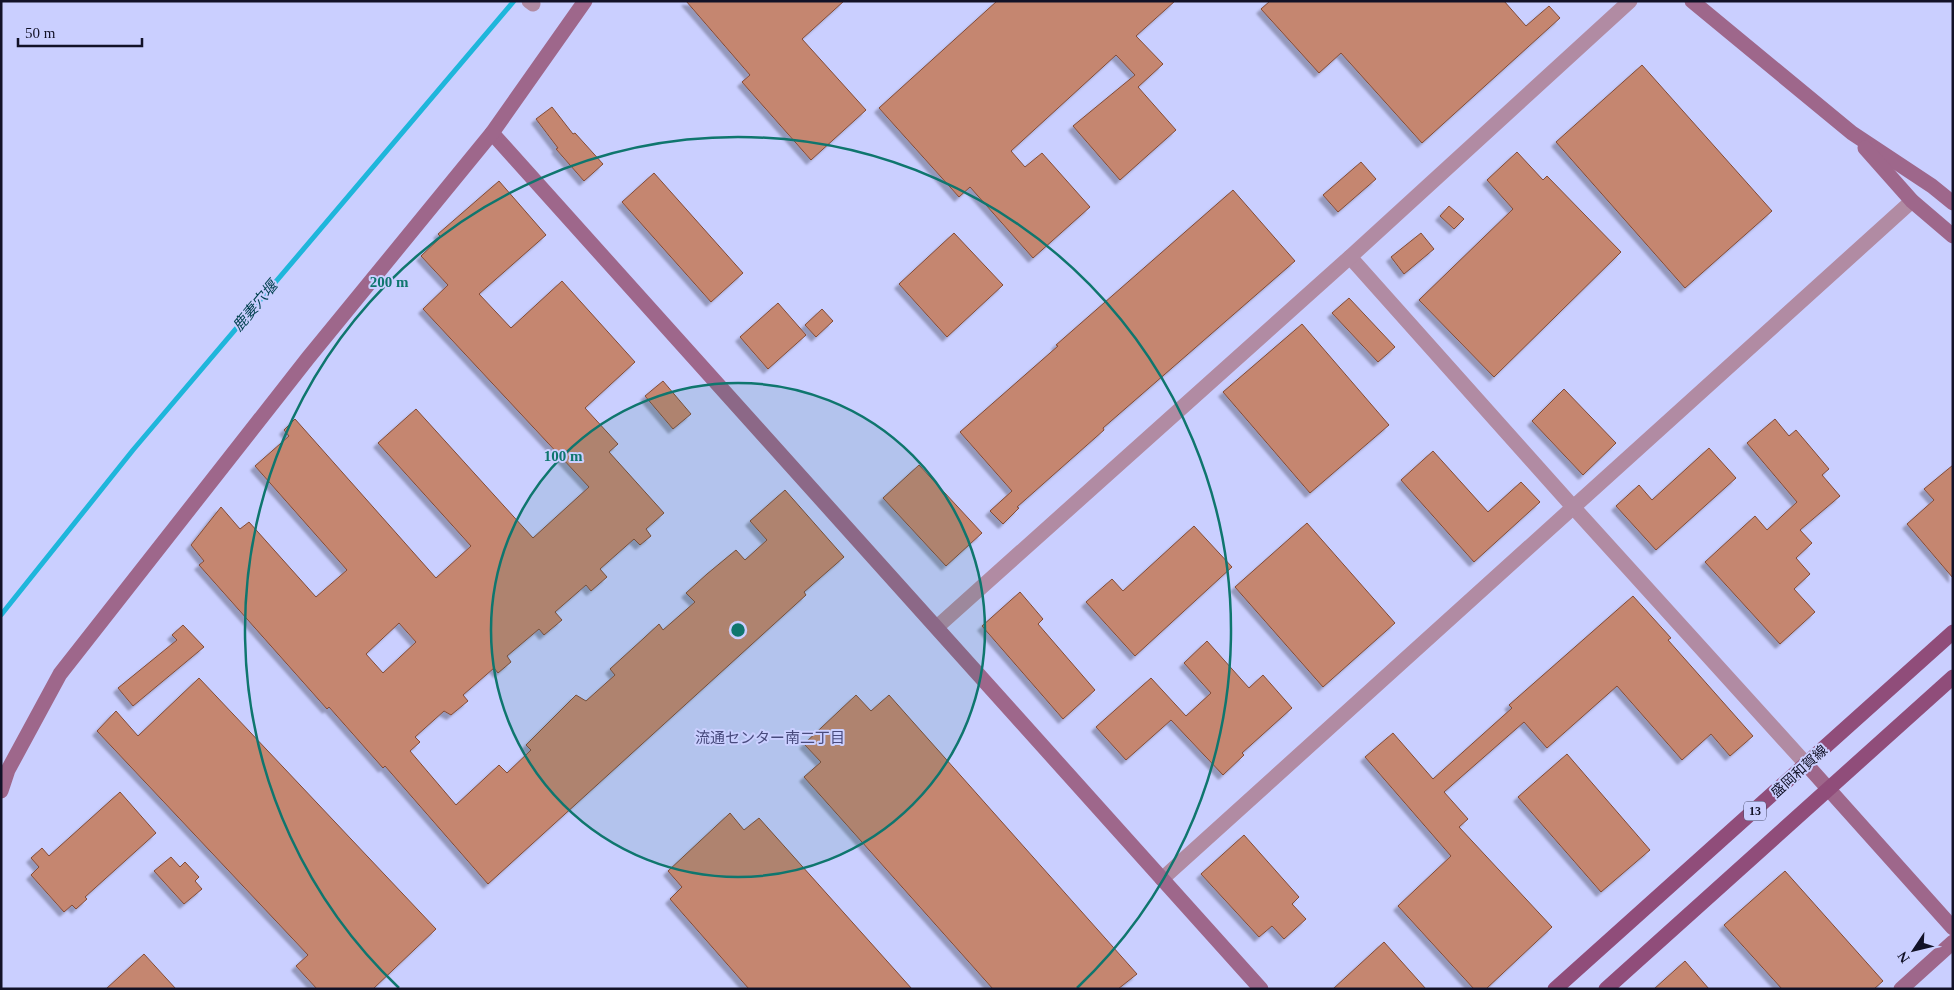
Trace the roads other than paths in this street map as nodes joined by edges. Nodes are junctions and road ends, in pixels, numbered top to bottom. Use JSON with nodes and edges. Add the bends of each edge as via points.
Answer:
{"nodes":[{"id":1,"x":585,"y":1,"type":"edge"},
{"id":2,"x":1630,"y":1,"type":"edge"},
{"id":3,"x":1692,"y":1,"type":"edge"},
{"id":4,"x":492,"y":133,"type":"junction"},
{"id":5,"x":1852,"y":134,"type":"junction"},
{"id":6,"x":1912,"y":201,"type":"junction"},
{"id":7,"x":1953,"y":203,"type":"edge"},
{"id":8,"x":1953,"y":236,"type":"edge"},
{"id":9,"x":1350,"y":257,"type":"junction"},
{"id":10,"x":1574,"y":508,"type":"junction"},
{"id":11,"x":937,"y":627,"type":"junction"},
{"id":12,"x":1953,"y":632,"type":"edge"},
{"id":13,"x":1953,"y":677,"type":"edge"},
{"id":14,"x":1807,"y":765,"type":"junction"},
{"id":15,"x":1828,"y":789,"type":"junction"},
{"id":16,"x":1,"y":791,"type":"edge"},
{"id":17,"x":1162,"y":879,"type":"junction"},
{"id":18,"x":1953,"y":928,"type":"edge"},
{"id":19,"x":1953,"y":942,"type":"edge"},
{"id":20,"x":1261,"y":989,"type":"edge"},
{"id":21,"x":1555,"y":989,"type":"edge"},
{"id":22,"x":1606,"y":989,"type":"edge"},
{"id":23,"x":1901,"y":989,"type":"edge"}],
"edges":[{"from":1,"to":4,"type":"street"},
{"from":2,"to":9,"type":"street"},
{"from":3,"to":5,"type":"street"},
{"from":4,"to":11,"type":"street"},
{"from":4,"to":16,"type":"street","via":[[308,358],[60,674],[8,770]]},
{"from":5,"to":6,"type":"street"},
{"from":5,"to":7,"type":"street"},
{"from":6,"to":8,"type":"street"},
{"from":6,"to":10,"type":"street"},
{"from":9,"to":10,"type":"street"},
{"from":9,"to":11,"type":"street"},
{"from":10,"to":14,"type":"street"},
{"from":10,"to":17,"type":"street"},
{"from":11,"to":17,"type":"street"},
{"from":12,"to":14,"type":"main road","name":"盛岡和賀線","number":"13"},
{"from":13,"to":15,"type":"main road","number":"13"},
{"from":14,"to":15,"type":"street"},
{"from":14,"to":21,"type":"main road","name":"盛岡和賀線","number":"13"},
{"from":15,"to":18,"type":"street"},
{"from":15,"to":22,"type":"main road","number":"13"},
{"from":17,"to":20,"type":"street"},
{"from":19,"to":23,"type":"street"}]}
